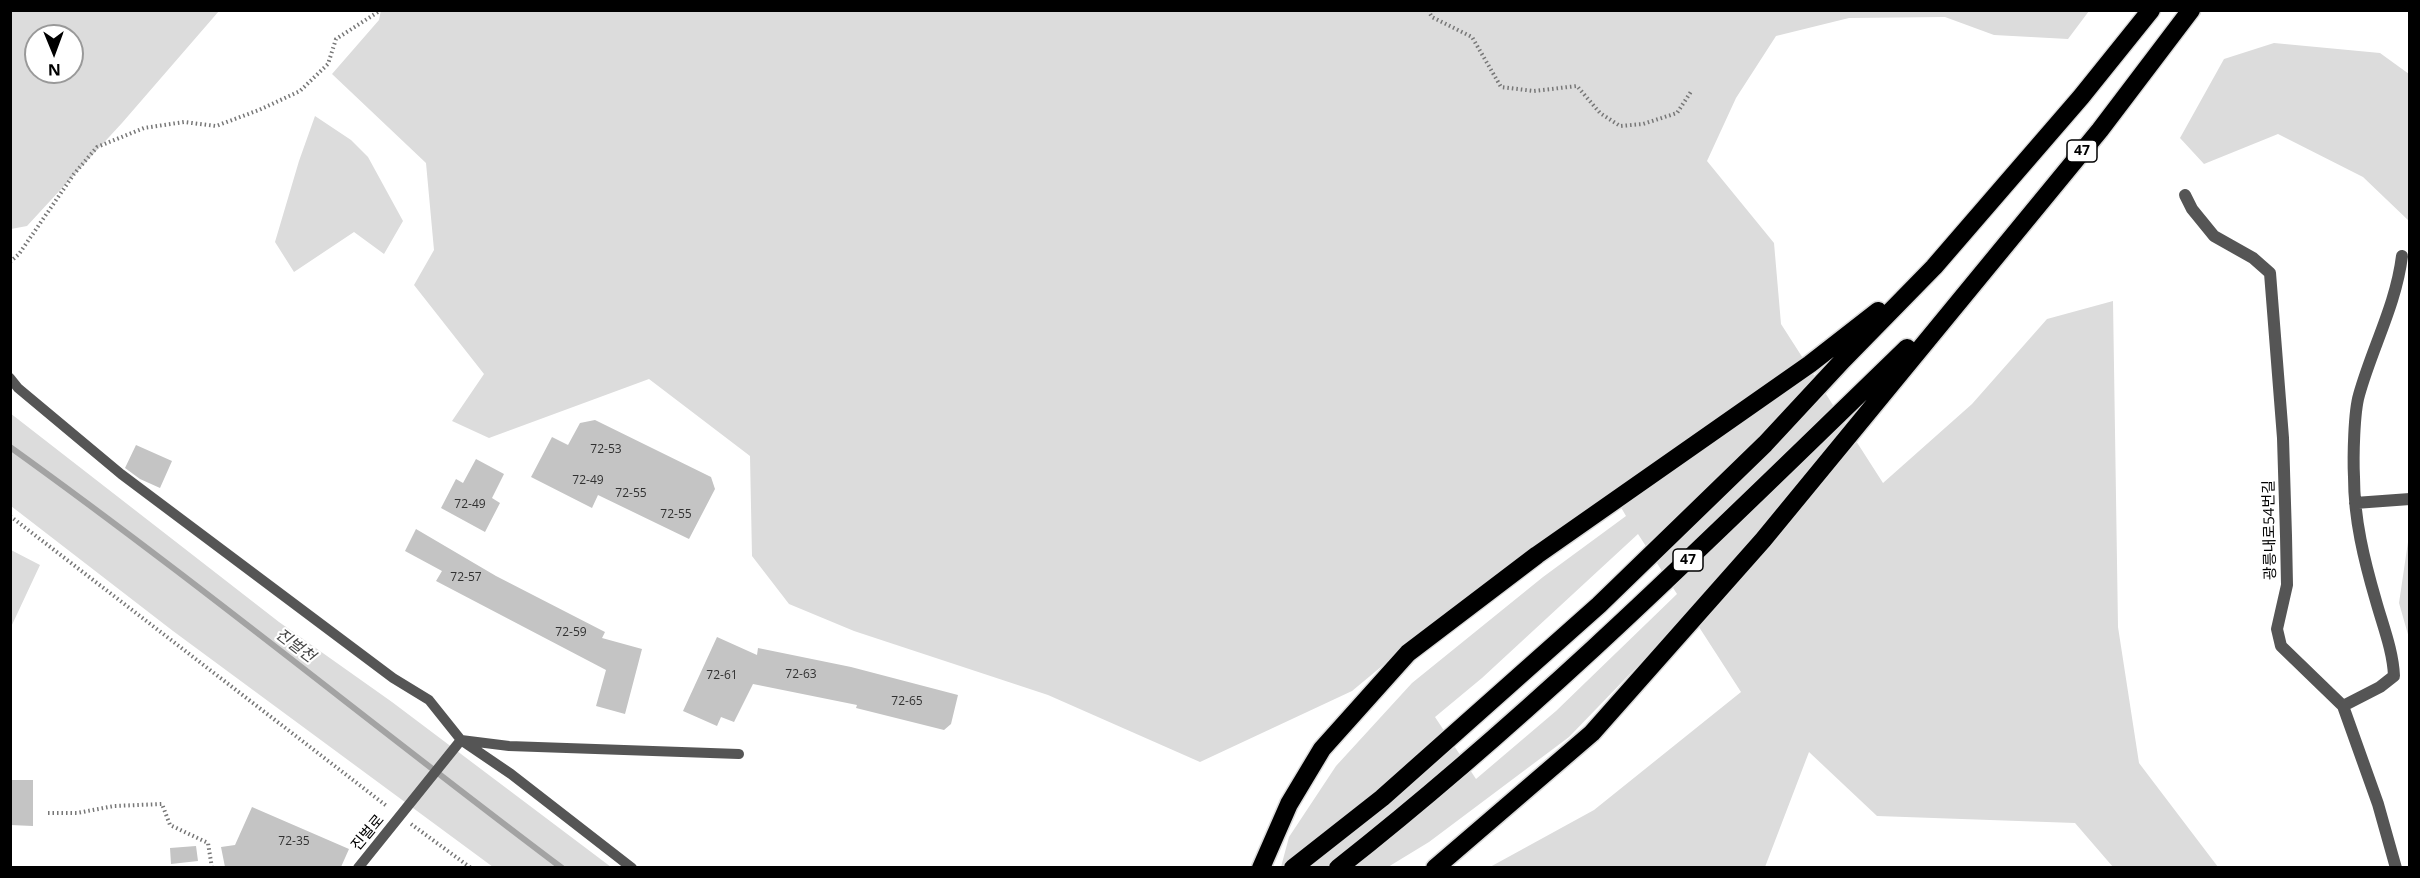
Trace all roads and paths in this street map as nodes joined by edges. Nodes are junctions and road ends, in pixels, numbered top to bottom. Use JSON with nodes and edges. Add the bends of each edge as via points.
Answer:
{"nodes":[{"id":1,"x":381,"y":10,"type":"edge"},
{"id":2,"x":1428,"y":10,"type":"edge"},
{"id":3,"x":2151,"y":10,"type":"edge"},
{"id":4,"x":2192,"y":10,"type":"edge"},
{"id":5,"x":1692,"y":90,"type":"dead end"},
{"id":6,"x":2185,"y":195,"type":"dead end"},
{"id":7,"x":2402,"y":256,"type":"dead end"},
{"id":8,"x":10,"y":262,"type":"edge"},
{"id":9,"x":1934,"y":267,"type":"junction"},
{"id":10,"x":1968,"y":289,"type":"junction"},
{"id":11,"x":10,"y":378,"type":"edge"},
{"id":12,"x":2409,"y":500,"type":"edge"},
{"id":13,"x":2355,"y":503,"type":"junction"},
{"id":14,"x":10,"y":516,"type":"edge"},
{"id":15,"x":2343,"y":706,"type":"junction"},
{"id":16,"x":461,"y":740,"type":"junction"},
{"id":17,"x":739,"y":754,"type":"dead end"},
{"id":18,"x":48,"y":813,"type":"dead end"},
{"id":19,"x":400,"y":817,"type":"junction"},
{"id":20,"x":212,"y":867,"type":"edge"},
{"id":21,"x":358,"y":867,"type":"edge"},
{"id":22,"x":471,"y":867,"type":"edge"},
{"id":23,"x":632,"y":867,"type":"edge"},
{"id":24,"x":1261,"y":867,"type":"edge"},
{"id":25,"x":1293,"y":867,"type":"edge"},
{"id":26,"x":1338,"y":867,"type":"edge"},
{"id":27,"x":1435,"y":867,"type":"edge"},
{"id":28,"x":2396,"y":867,"type":"edge"}],
"edges":[{"from":1,"to":8,"type":"path","via":[[336,39],[328,64],[300,91],[216,126],[184,122],[144,128],[97,147]]},
{"from":2,"to":5,"type":"path","via":[[1432,17],[1472,37],[1501,87],[1534,91],[1577,86],[1600,113],[1620,126],[1643,124],[1677,113]]},
{"from":3,"to":9,"type":"highway","number":"47"},
{"from":4,"to":10,"type":"highway","number":"47","via":[[2100,130]]},
{"from":6,"to":15,"type":"street","name":"광릉내로54번길","via":[[2214,236],[2253,258],[2270,273],[2283,438],[2287,585],[2277,629],[2281,646]]},
{"from":7,"to":13,"type":"street","via":[[2389,309],[2358,396]]},
{"from":9,"to":24,"type":"highway","via":[[1810,364],[1537,555],[1408,653],[1322,749],[1289,804]]},
{"from":9,"to":25,"type":"highway","number":"47","via":[[1765,444],[1599,605],[1382,798]]},
{"from":10,"to":26,"type":"highway","number":"47","via":[[1584,657],[1398,820]]},
{"from":10,"to":27,"type":"highway","via":[[1763,540],[1592,733]]},
{"from":11,"to":16,"type":"lane","via":[[121,474],[393,678],[429,700]]},
{"from":12,"to":13,"type":"street"},
{"from":13,"to":15,"type":"street","via":[[2369,576],[2394,661],[2394,676]]},
{"from":14,"to":19,"type":"path"},
{"from":15,"to":28,"type":"street","name":"광릉내로54번길"},
{"from":16,"to":17,"type":"lane","via":[[509,746]]},
{"from":16,"to":19,"type":"lane","name":"진벌로"},
{"from":16,"to":23,"type":"lane","via":[[512,774]]},
{"from":18,"to":20,"type":"path","via":[[162,804],[170,825],[208,843]]},
{"from":19,"to":21,"type":"lane","name":"진벌로"},
{"from":19,"to":22,"type":"path"}]}
